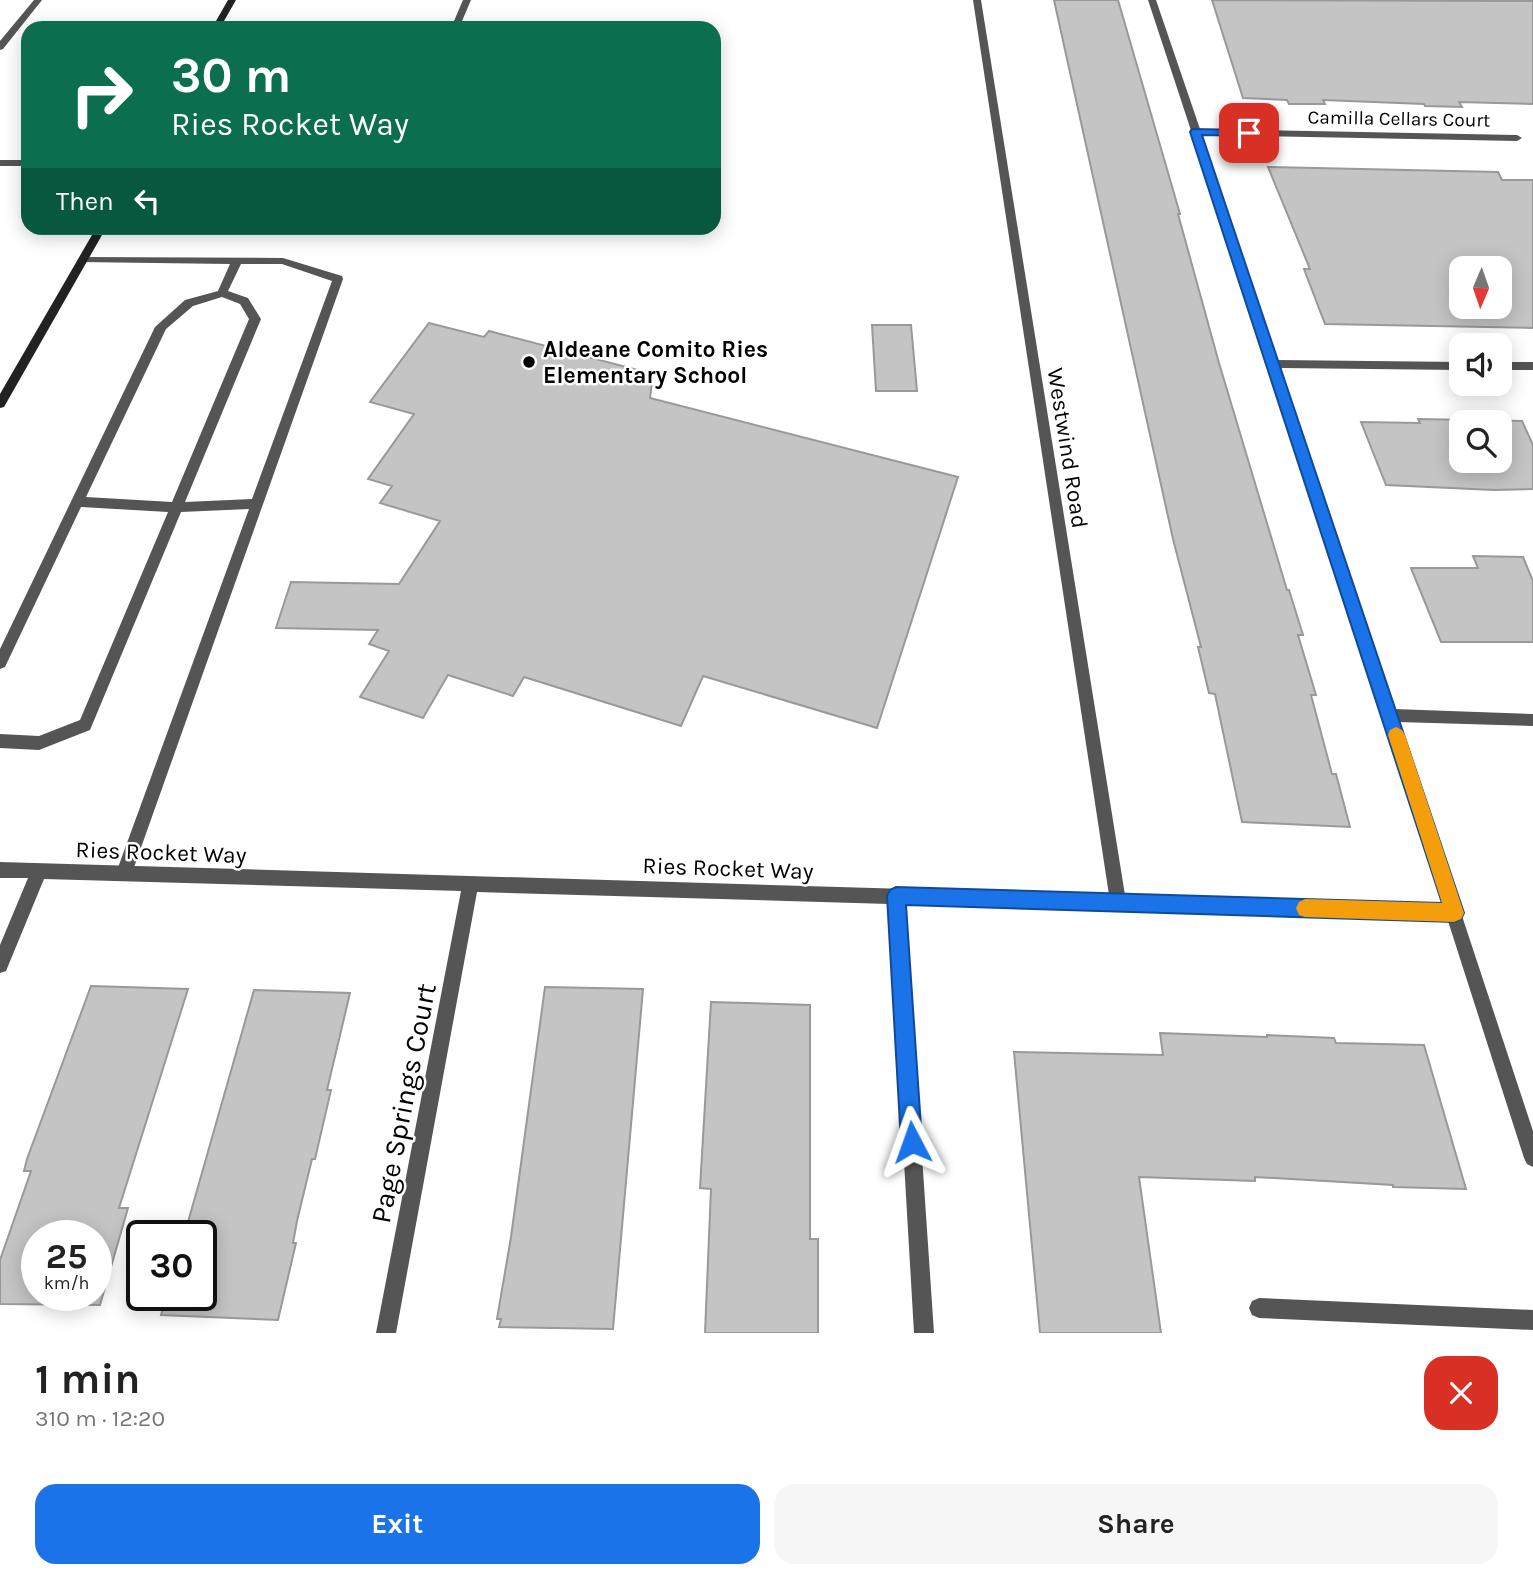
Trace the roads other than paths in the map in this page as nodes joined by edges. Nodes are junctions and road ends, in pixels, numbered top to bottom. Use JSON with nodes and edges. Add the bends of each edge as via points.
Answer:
{"nodes":[{"id":1,"x":38,"y":0,"type":"edge"},
{"id":2,"x":232,"y":0,"type":"edge"},
{"id":3,"x":467,"y":0,"type":"edge"},
{"id":4,"x":977,"y":0,"type":"edge"},
{"id":5,"x":1152,"y":0,"type":"edge"},
{"id":6,"x":21,"y":21,"type":"edge"},
{"id":7,"x":21,"y":21,"type":"edge"},
{"id":8,"x":220,"y":21,"type":"edge"},
{"id":9,"x":458,"y":21,"type":"edge"},
{"id":10,"x":0,"y":47,"type":"edge"},
{"id":11,"x":1196,"y":132,"type":"junction"},
{"id":12,"x":1517,"y":138,"type":"dead end"},
{"id":13,"x":0,"y":163,"type":"edge"},
{"id":14,"x":21,"y":163,"type":"edge"},
{"id":15,"x":97,"y":235,"type":"edge"},
{"id":16,"x":83,"y":260,"type":"junction"},
{"id":17,"x":237,"y":261,"type":"junction"},
{"id":18,"x":222,"y":293,"type":"junction"},
{"id":19,"x":1274,"y":364,"type":"junction"},
{"id":20,"x":1449,"y":366,"type":"edge"},
{"id":21,"x":1512,"y":366,"type":"edge"},
{"id":22,"x":1533,"y":366,"type":"edge"},
{"id":23,"x":0,"y":404,"type":"edge"},
{"id":24,"x":77,"y":502,"type":"junction"},
{"id":25,"x":257,"y":504,"type":"junction"},
{"id":26,"x":176,"y":507,"type":"junction"},
{"id":27,"x":0,"y":663,"type":"edge"},
{"id":28,"x":1390,"y":715,"type":"junction"},
{"id":29,"x":1533,"y":720,"type":"edge"},
{"id":30,"x":0,"y":741,"type":"edge"},
{"id":31,"x":0,"y":870,"type":"edge"},
{"id":32,"x":39,"y":871,"type":"junction"},
{"id":33,"x":124,"y":873,"type":"junction"},
{"id":34,"x":471,"y":884,"type":"junction"},
{"id":35,"x":896,"y":896,"type":"junction"},
{"id":36,"x":1118,"y":903,"type":"junction"},
{"id":37,"x":1454,"y":913,"type":"junction"},
{"id":38,"x":0,"y":965,"type":"edge"},
{"id":39,"x":1533,"y":1158,"type":"edge"},
{"id":40,"x":1259,"y":1308,"type":"dead end"},
{"id":41,"x":1533,"y":1320,"type":"edge"},
{"id":42,"x":386,"y":1333,"type":"edge"},
{"id":43,"x":924,"y":1333,"type":"edge"}],
"edges":[{"from":1,"to":7,"type":"street"},
{"from":2,"to":8,"type":"street"},
{"from":3,"to":9,"type":"street"},
{"from":4,"to":36,"type":"street","name":"Westwind Road"},
{"from":5,"to":11,"type":"street"},
{"from":6,"to":10,"type":"street"},
{"from":11,"to":12,"type":"street","name":"Camilla Cellars Court"},
{"from":11,"to":19,"type":"street"},
{"from":13,"to":14,"type":"street"},
{"from":15,"to":16,"type":"street"},
{"from":16,"to":17,"type":"street"},
{"from":16,"to":23,"type":"street"},
{"from":17,"to":18,"type":"street"},
{"from":17,"to":25,"type":"street","via":[[283,261],[338,279]]},
{"from":18,"to":24,"type":"street","via":[[189,303],[161,327]]},
{"from":18,"to":26,"type":"street","via":[[244,301],[255,319]]},
{"from":19,"to":20,"type":"street"},
{"from":19,"to":28,"type":"street"},
{"from":21,"to":22,"type":"street"},
{"from":24,"to":26,"type":"street"},
{"from":24,"to":27,"type":"street"},
{"from":25,"to":26,"type":"street"},
{"from":25,"to":33,"type":"street"},
{"from":26,"to":30,"type":"street","via":[[85,725],[39,743]]},
{"from":28,"to":29,"type":"street"},
{"from":28,"to":37,"type":"street"},
{"from":31,"to":32,"type":"street","name":"Ries Rocket Way"},
{"from":32,"to":33,"type":"street","name":"Ries Rocket Way"},
{"from":32,"to":38,"type":"street"},
{"from":33,"to":34,"type":"street","name":"Ries Rocket Way"},
{"from":34,"to":35,"type":"street","name":"Ries Rocket Way"},
{"from":34,"to":42,"type":"street","name":"Page Springs Court"},
{"from":35,"to":36,"type":"street","name":"Ries Rocket Way"},
{"from":35,"to":43,"type":"street"},
{"from":36,"to":37,"type":"street","name":"Ries Rocket Way"},
{"from":37,"to":39,"type":"street"},
{"from":40,"to":41,"type":"street"}]}
